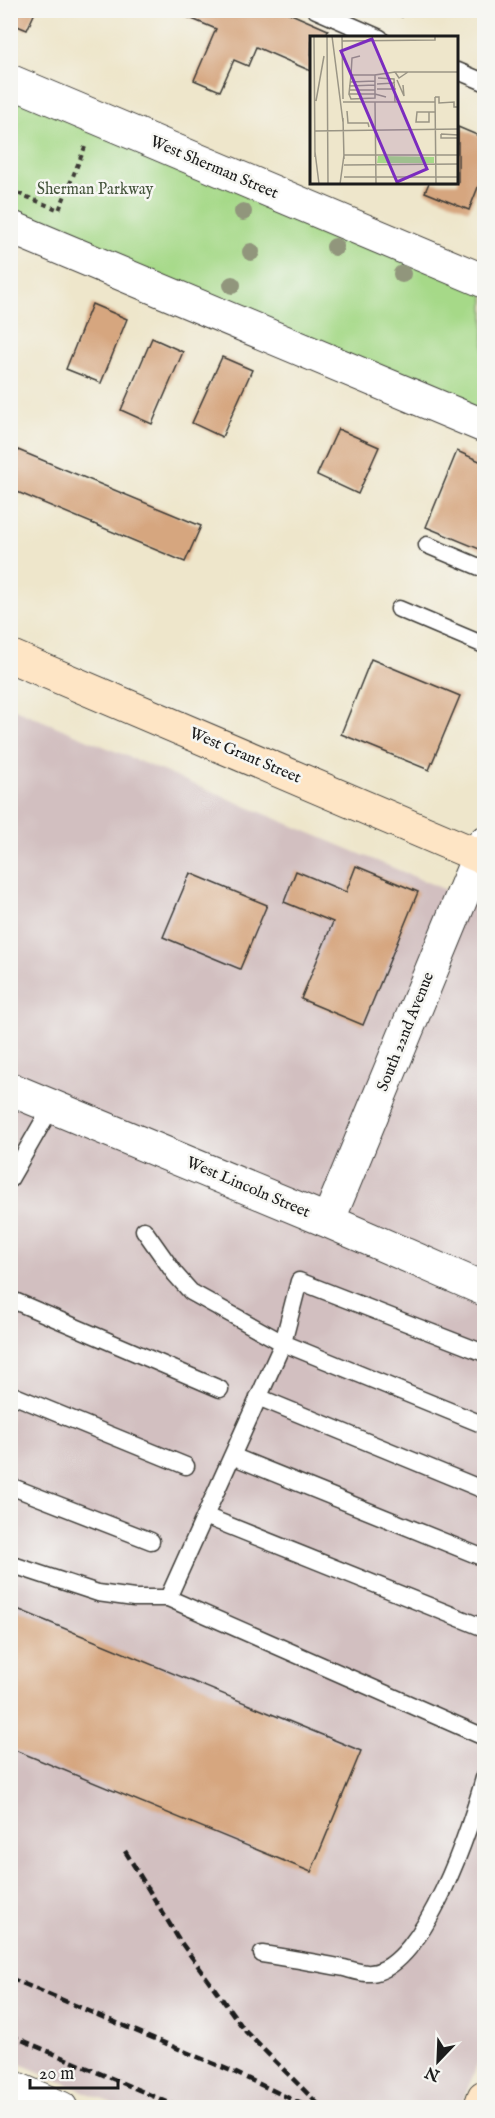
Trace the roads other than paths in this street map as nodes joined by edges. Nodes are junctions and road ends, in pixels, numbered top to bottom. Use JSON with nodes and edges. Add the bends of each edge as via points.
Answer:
{"nodes":[{"id":1,"x":316,"y":10,"type":"edge"},
{"id":2,"x":375,"y":36,"type":"edge"},
{"id":3,"x":459,"y":71,"type":"edge"},
{"id":4,"x":10,"y":81,"type":"edge"},
{"id":5,"x":484,"y":82,"type":"edge"},
{"id":6,"x":10,"y":226,"type":"edge"},
{"id":7,"x":484,"y":282,"type":"edge"},
{"id":8,"x":484,"y":426,"type":"edge"},
{"id":9,"x":427,"y":544,"type":"dead end"},
{"id":10,"x":484,"y":569,"type":"edge"},
{"id":11,"x":399,"y":609,"type":"dead end"},
{"id":12,"x":484,"y":645,"type":"edge"},
{"id":13,"x":10,"y":656,"type":"edge"},
{"id":14,"x":483,"y":855,"type":"edge"},
{"id":15,"x":10,"y":1089,"type":"edge"},
{"id":16,"x":52,"y":1106,"type":"junction"},
{"id":17,"x":10,"y":1179,"type":"edge"},
{"id":18,"x":328,"y":1221,"type":"junction"},
{"id":19,"x":144,"y":1230,"type":"dead end"},
{"id":20,"x":484,"y":1289,"type":"edge"},
{"id":21,"x":10,"y":1299,"type":"edge"},
{"id":22,"x":283,"y":1343,"type":"junction"},
{"id":23,"x":484,"y":1353,"type":"edge"},
{"id":24,"x":220,"y":1389,"type":"dead end"},
{"id":25,"x":10,"y":1394,"type":"edge"},
{"id":26,"x":258,"y":1397,"type":"junction"},
{"id":27,"x":484,"y":1425,"type":"edge"},
{"id":28,"x":232,"y":1456,"type":"junction"},
{"id":29,"x":186,"y":1466,"type":"dead end"},
{"id":30,"x":10,"y":1486,"type":"edge"},
{"id":31,"x":484,"y":1490,"type":"edge"},
{"id":32,"x":205,"y":1516,"type":"junction"},
{"id":33,"x":151,"y":1541,"type":"dead end"},
{"id":34,"x":484,"y":1558,"type":"edge"},
{"id":35,"x":10,"y":1564,"type":"edge"},
{"id":36,"x":168,"y":1598,"type":"junction"},
{"id":37,"x":484,"y":1628,"type":"edge"},
{"id":38,"x":484,"y":1737,"type":"edge"},
{"id":39,"x":484,"y":1778,"type":"edge"},
{"id":40,"x":262,"y":1954,"type":"dead end"},
{"id":41,"x":10,"y":2086,"type":"edge"},
{"id":42,"x":484,"y":2097,"type":"edge"},
{"id":43,"x":61,"y":2108,"type":"edge"},
{"id":44,"x":480,"y":2108,"type":"edge"}],
"edges":[{"from":1,"to":2,"type":"lane"},
{"from":3,"to":5,"type":"lane"},
{"from":4,"to":7,"type":"street","name":"West Sherman Street"},
{"from":6,"to":8,"type":"street"},
{"from":9,"to":10,"type":"lane"},
{"from":11,"to":12,"type":"lane"},
{"from":13,"to":14,"type":"main road","name":"West Grant Street"},
{"from":14,"to":18,"type":"street","name":"South 22nd Avenue"},
{"from":15,"to":16,"type":"street","name":"West Lincoln Street"},
{"from":16,"to":17,"type":"lane"},
{"from":16,"to":18,"type":"street","name":"West Lincoln Street"},
{"from":18,"to":20,"type":"street","name":"West Lincoln Street"},
{"from":19,"to":22,"type":"lane","via":[[191,1292]]},
{"from":21,"to":24,"type":"lane"},
{"from":22,"to":23,"type":"lane","via":[[299,1281]]},
{"from":22,"to":26,"type":"lane"},
{"from":22,"to":27,"type":"lane"},
{"from":25,"to":29,"type":"lane"},
{"from":26,"to":28,"type":"lane"},
{"from":26,"to":31,"type":"lane"},
{"from":28,"to":32,"type":"lane"},
{"from":28,"to":34,"type":"lane"},
{"from":30,"to":33,"type":"lane"},
{"from":32,"to":36,"type":"lane"},
{"from":32,"to":37,"type":"lane"},
{"from":35,"to":36,"type":"lane","via":[[98,1593]]},
{"from":36,"to":38,"type":"lane"},
{"from":39,"to":40,"type":"lane","via":[[451,1875],[423,1928],[395,1963],[371,1973]]},
{"from":41,"to":43,"type":"street"},
{"from":42,"to":44,"type":"main road"}]}
